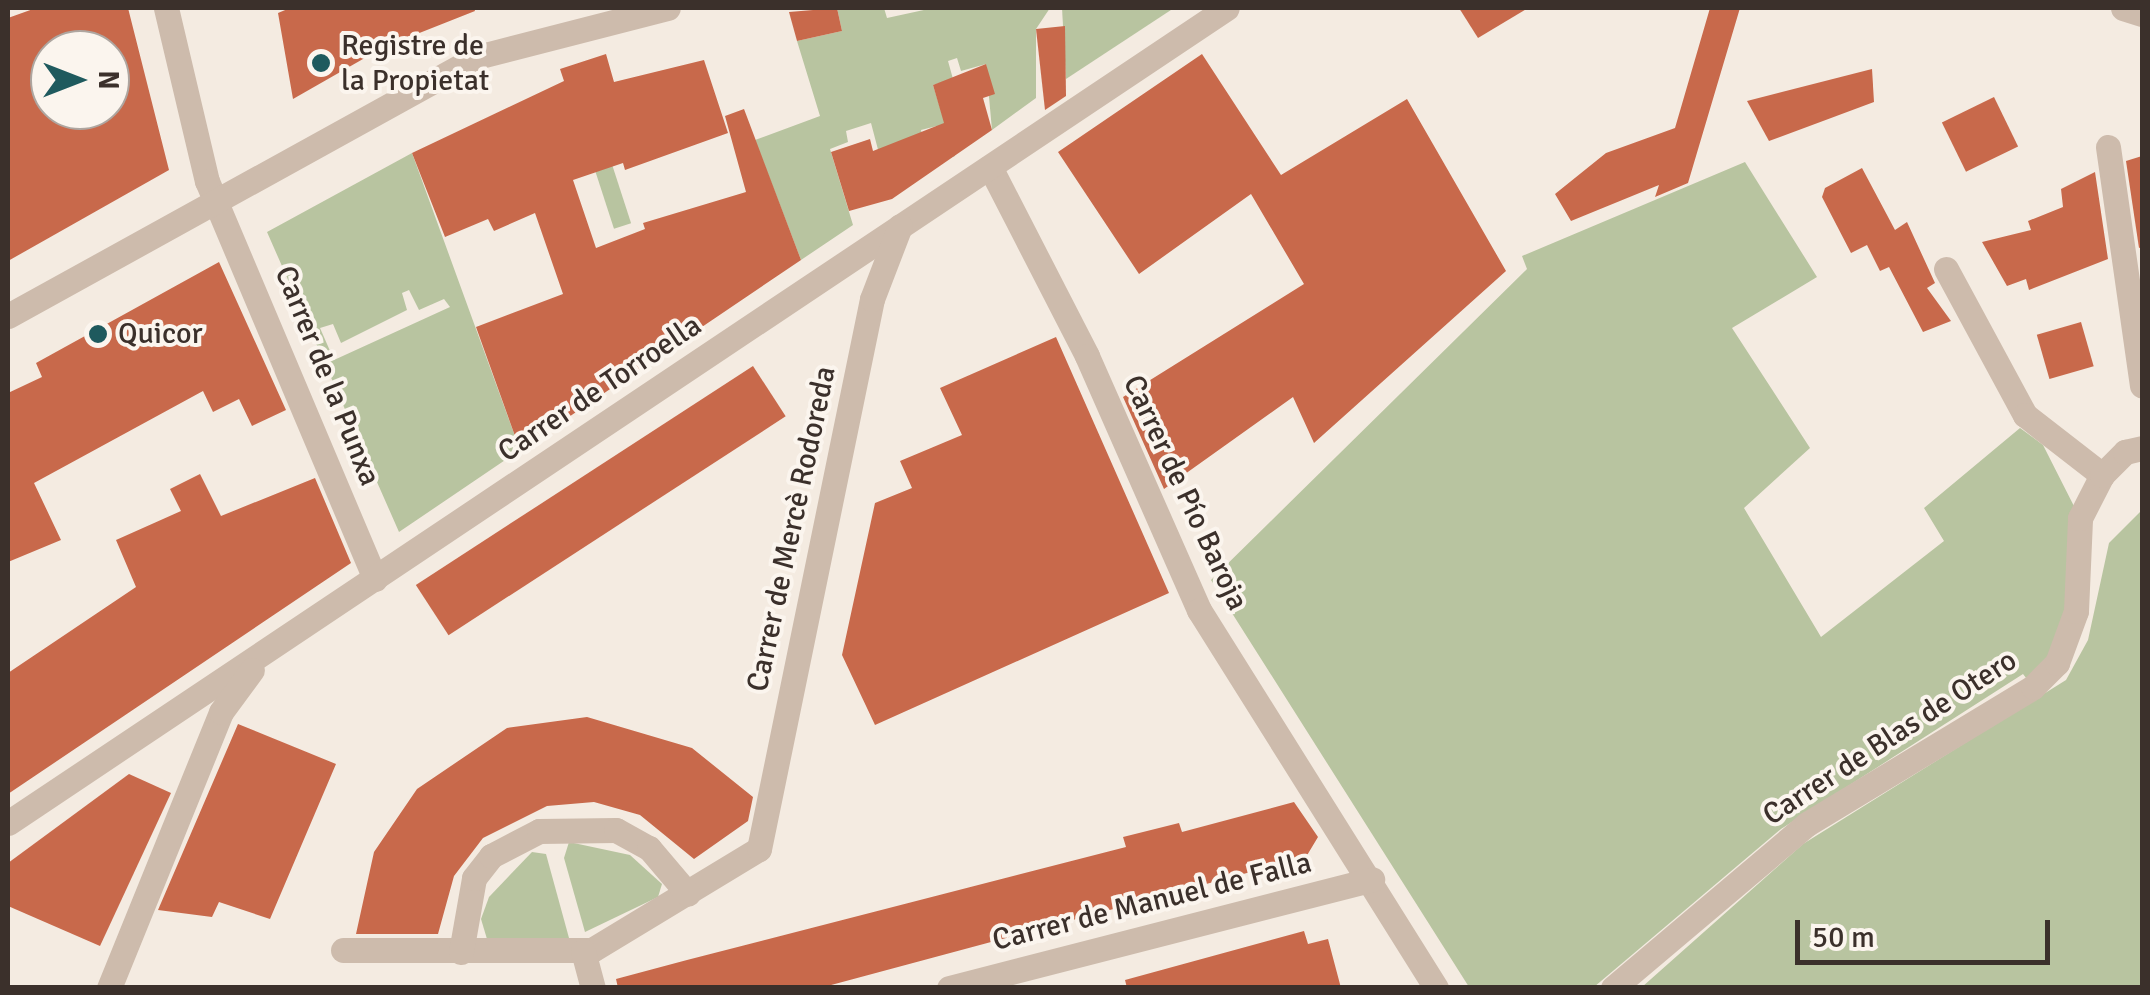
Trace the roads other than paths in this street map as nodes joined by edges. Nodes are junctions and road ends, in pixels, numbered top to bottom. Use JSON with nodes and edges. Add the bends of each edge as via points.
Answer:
{"nodes":[{"id":1,"x":166,"y":8,"type":"edge"},
{"id":2,"x":668,"y":8,"type":"edge"},
{"id":3,"x":1228,"y":8,"type":"edge"},
{"id":4,"x":2124,"y":8,"type":"edge"},
{"id":5,"x":2142,"y":14,"type":"edge"},
{"id":6,"x":2108,"y":147,"type":"dead end"},
{"id":7,"x":990,"y":166,"type":"junction"},
{"id":8,"x":218,"y":199,"type":"junction"},
{"id":9,"x":900,"y":226,"type":"junction"},
{"id":10,"x":1946,"y":270,"type":"dead end"},
{"id":11,"x":8,"y":316,"type":"edge"},
{"id":12,"x":2142,"y":386,"type":"edge"},
{"id":13,"x":2142,"y":448,"type":"edge"},
{"id":14,"x":2102,"y":474,"type":"junction"},
{"id":15,"x":375,"y":579,"type":"junction"},
{"id":16,"x":290,"y":635,"type":"junction"},
{"id":17,"x":8,"y":823,"type":"edge"},
{"id":18,"x":1372,"y":879,"type":"junction"},
{"id":19,"x":688,"y":894,"type":"junction"},
{"id":20,"x":343,"y":950,"type":"dead end"},
{"id":21,"x":583,"y":951,"type":"junction"},
{"id":22,"x":462,"y":952,"type":"junction"},
{"id":23,"x":109,"y":988,"type":"edge"},
{"id":24,"x":593,"y":988,"type":"edge"},
{"id":25,"x":949,"y":988,"type":"edge"},
{"id":26,"x":1436,"y":988,"type":"edge"},
{"id":27,"x":1613,"y":988,"type":"edge"}],
"edges":[{"from":1,"to":8,"type":"street","name":"Carrer de la Punxa","via":[[200,158]]},
{"from":2,"to":8,"type":"street","via":[[477,58]]},
{"from":3,"to":7,"type":"street","name":"Carrer de Torroella"},
{"from":4,"to":5,"type":"street"},
{"from":6,"to":12,"type":"street"},
{"from":7,"to":9,"type":"street","name":"Carrer de Torroella"},
{"from":7,"to":18,"type":"street","name":"Carrer de Pío Baroja","via":[[1087,356],[1199,610]]},
{"from":8,"to":11,"type":"street"},
{"from":8,"to":15,"type":"street","name":"Carrer de la Punxa"},
{"from":9,"to":15,"type":"street","name":"Carrer de Torroella"},
{"from":9,"to":19,"type":"street","name":"Carrer de Mercè Rodoreda","via":[[872,299],[759,849]]},
{"from":10,"to":14,"type":"street","via":[[2026,415]]},
{"from":13,"to":14,"type":"street","via":[[2125,452]]},
{"from":14,"to":27,"type":"street","name":"Carrer de Blas de Otero","via":[[2080,518],[2076,611],[2057,664],[2033,687],[1807,824]]},
{"from":15,"to":16,"type":"street","name":"Carrer de Torroella"},
{"from":16,"to":17,"type":"street","name":"Carrer de Torroella"},
{"from":16,"to":23,"type":"street","via":[[220,712]]},
{"from":18,"to":25,"type":"street","name":"Carrer de Manuel de Falla"},
{"from":18,"to":26,"type":"street","name":"Carrer de Pío Baroja"},
{"from":19,"to":21,"type":"street"},
{"from":19,"to":22,"type":"street","via":[[649,848],[616,830],[539,832],[491,856],[474,878]]},
{"from":20,"to":22,"type":"street"},
{"from":21,"to":22,"type":"street"},
{"from":21,"to":24,"type":"street"}]}
